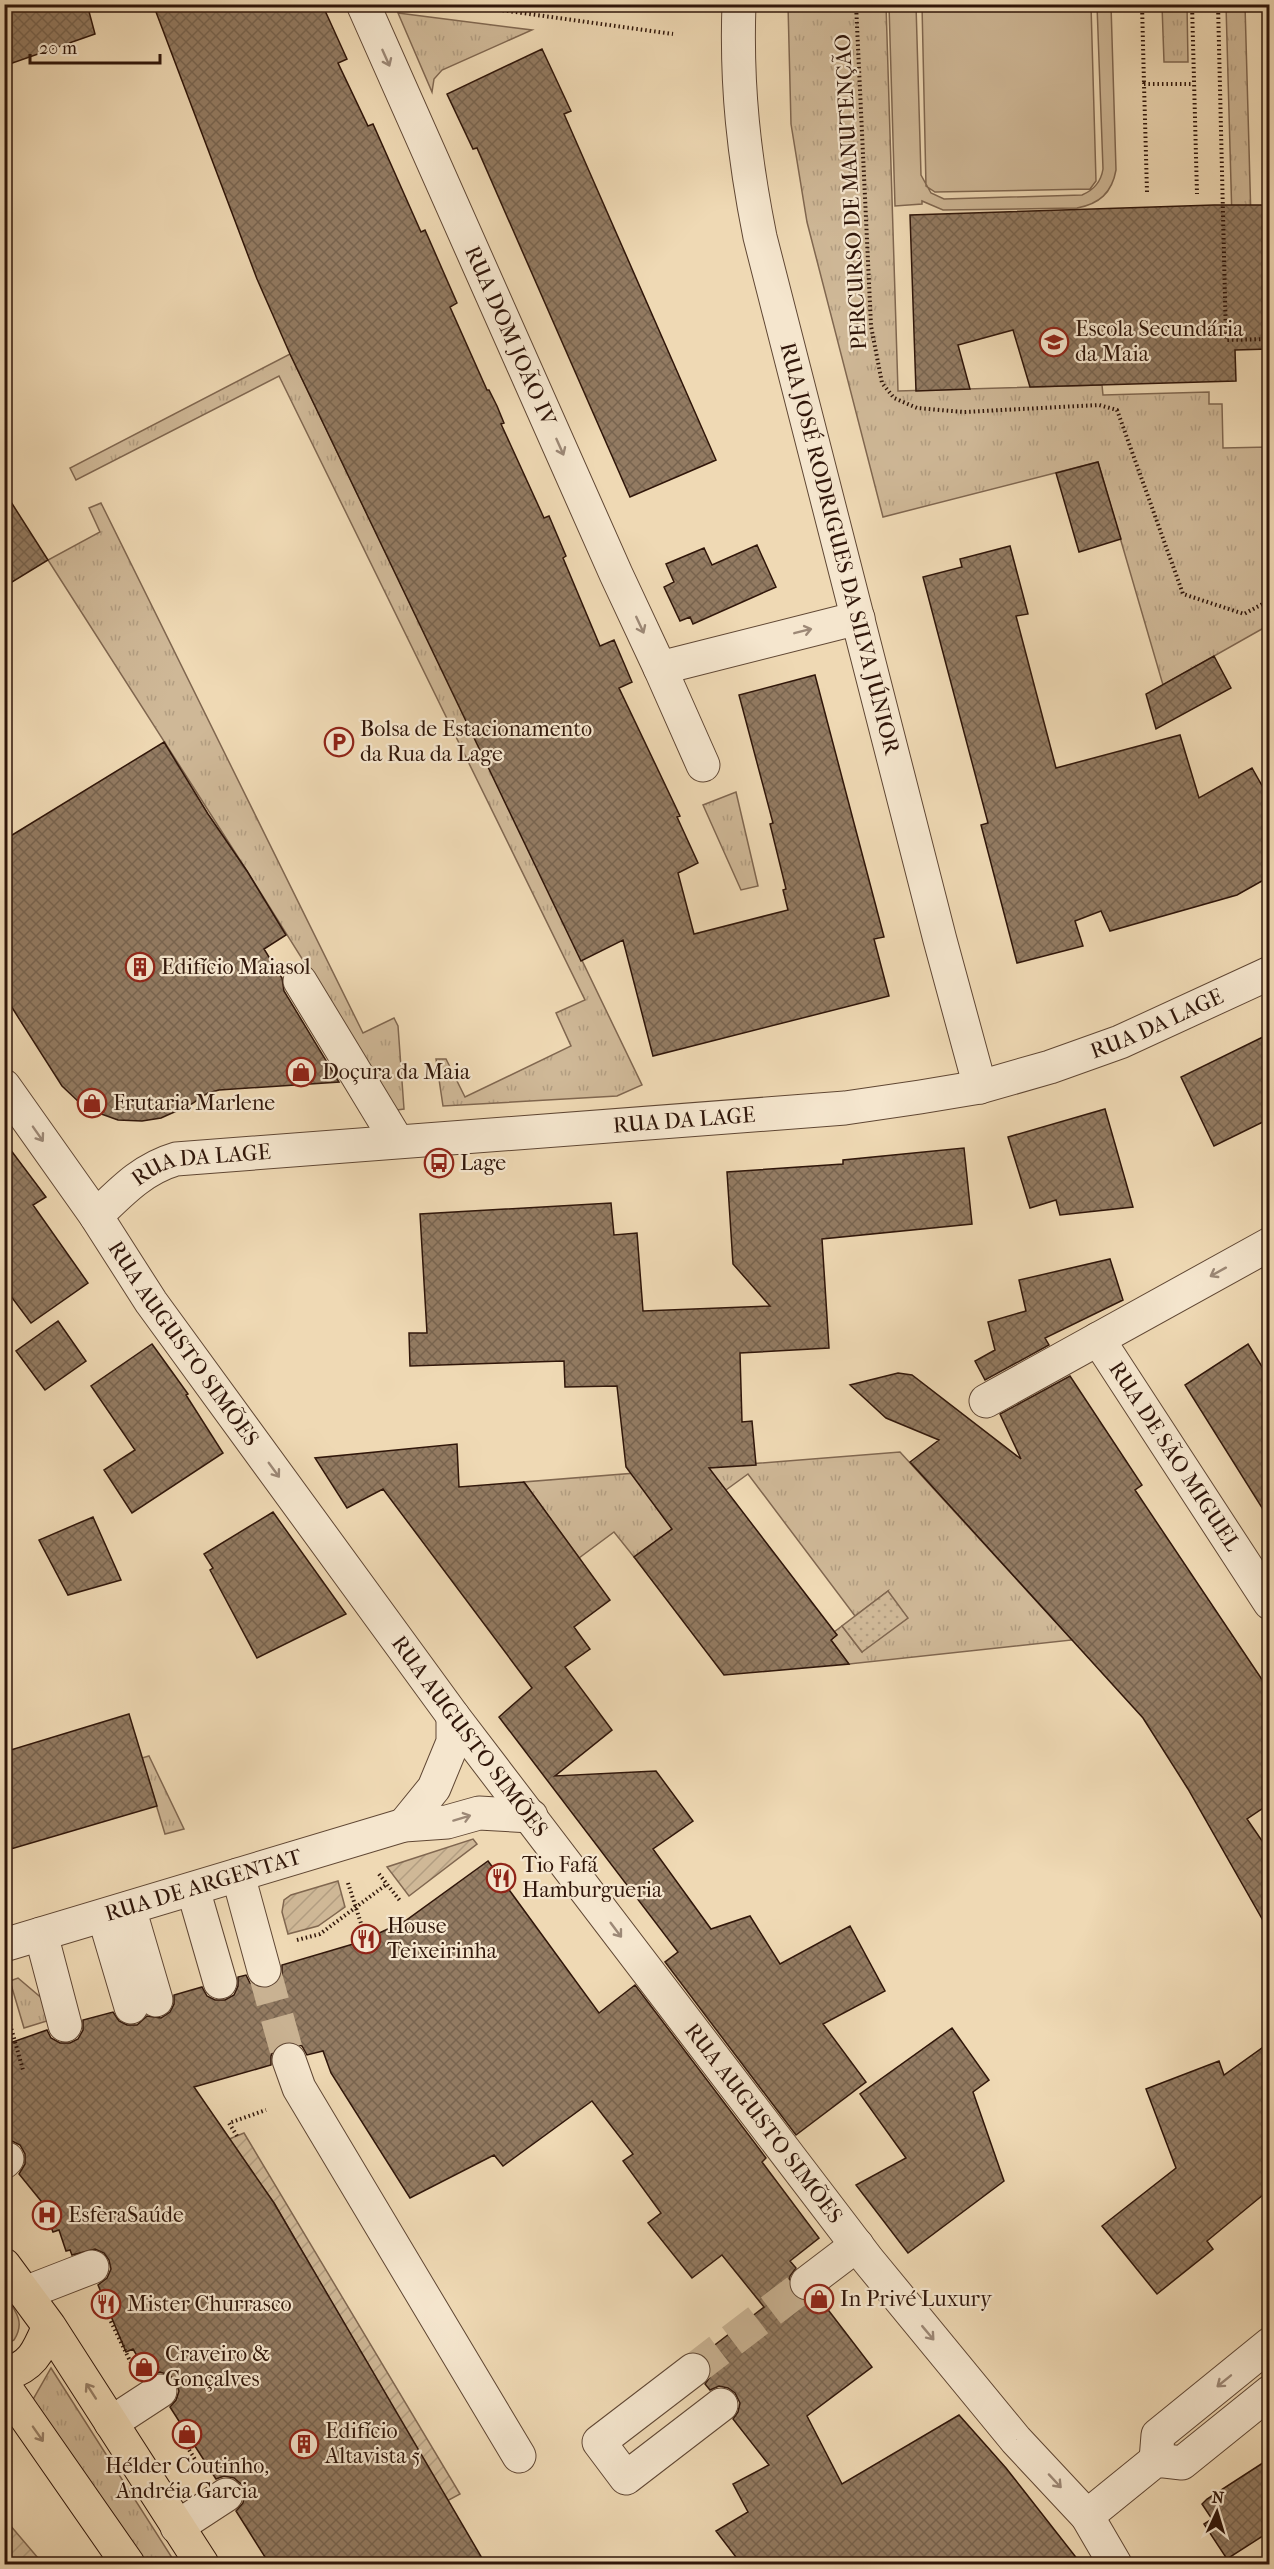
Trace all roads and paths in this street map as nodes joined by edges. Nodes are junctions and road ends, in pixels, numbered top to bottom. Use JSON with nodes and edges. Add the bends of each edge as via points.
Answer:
{"nodes":[{"id":1,"x":363,"y":4,"type":"edge"},
{"id":2,"x":458,"y":4,"type":"edge"},
{"id":3,"x":739,"y":4,"type":"edge"},
{"id":4,"x":856,"y":4,"type":"edge"},
{"id":5,"x":1142,"y":4,"type":"edge"},
{"id":6,"x":1192,"y":4,"type":"edge"},
{"id":7,"x":1218,"y":4,"type":"edge"},
{"id":8,"x":673,"y":34,"type":"dead end"},
{"id":9,"x":1144,"y":84,"type":"junction"},
{"id":10,"x":1192,"y":84,"type":"junction"},
{"id":11,"x":1147,"y":192,"type":"dead end"},
{"id":12,"x":1197,"y":194,"type":"dead end"},
{"id":13,"x":1269,"y":339,"type":"edge"},
{"id":14,"x":1269,"y":600,"type":"edge"},
{"id":15,"x":858,"y":618,"type":"junction"},
{"id":16,"x":660,"y":668,"type":"junction"},
{"id":17,"x":703,"y":765,"type":"dead end"},
{"id":18,"x":1269,"y":973,"type":"edge"},
{"id":19,"x":300,"y":981,"type":"dead end"},
{"id":20,"x":4,"y":1086,"type":"edge"},
{"id":21,"x":980,"y":1087,"type":"junction"},
{"id":22,"x":397,"y":1141,"type":"junction"},
{"id":23,"x":96,"y":1216,"type":"junction"},
{"id":24,"x":1269,"y":1244,"type":"edge"},
{"id":25,"x":1098,"y":1339,"type":"junction"},
{"id":26,"x":986,"y":1401,"type":"dead end"},
{"id":27,"x":1269,"y":1603,"type":"edge"},
{"id":28,"x":453,"y":1716,"type":"junction"},
{"id":29,"x":531,"y":1816,"type":"junction"},
{"id":30,"x":404,"y":1825,"type":"junction"},
{"id":31,"x":238,"y":1875,"type":"junction"},
{"id":32,"x":380,"y":1875,"type":"dead end"},
{"id":33,"x":347,"y":1879,"type":"dead end"},
{"id":34,"x":387,"y":1884,"type":"junction"},
{"id":35,"x":194,"y":1889,"type":"junction"},
{"id":36,"x":401,"y":1902,"type":"dead end"},
{"id":37,"x":356,"y":1907,"type":"junction"},
{"id":38,"x":117,"y":1912,"type":"junction"},
{"id":39,"x":41,"y":1934,"type":"junction"},
{"id":40,"x":366,"y":1939,"type":"dead end"},
{"id":41,"x":290,"y":1942,"type":"dead end"},
{"id":42,"x":4,"y":1945,"type":"edge"},
{"id":43,"x":264,"y":1970,"type":"tunnel mouth"},
{"id":44,"x":220,"y":1982,"type":"dead end"},
{"id":45,"x":4,"y":2003,"type":"edge"},
{"id":46,"x":143,"y":2004,"type":"dead end"},
{"id":47,"x":65,"y":2025,"type":"dead end"},
{"id":48,"x":289,"y":2060,"type":"tunnel mouth"},
{"id":49,"x":23,"y":2070,"type":"dead end"},
{"id":50,"x":267,"y":2109,"type":"dead end"},
{"id":51,"x":237,"y":2136,"type":"dead end"},
{"id":52,"x":856,"y":2246,"type":"junction"},
{"id":53,"x":4,"y":2265,"type":"edge"},
{"id":54,"x":92,"y":2267,"type":"dead end"},
{"id":55,"x":807,"y":2283,"type":"tunnel mouth"},
{"id":56,"x":25,"y":2293,"type":"junction"},
{"id":57,"x":101,"y":2299,"type":"dead end"},
{"id":58,"x":49,"y":2326,"type":"junction"},
{"id":59,"x":1269,"y":2344,"type":"edge"},
{"id":60,"x":693,"y":2370,"type":"tunnel mouth"},
{"id":61,"x":135,"y":2371,"type":"dead end"},
{"id":62,"x":4,"y":2375,"type":"edge"},
{"id":63,"x":4,"y":2386,"type":"edge"},
{"id":64,"x":160,"y":2391,"type":"dead end"},
{"id":65,"x":1269,"y":2392,"type":"edge"},
{"id":66,"x":721,"y":2405,"type":"dead end"},
{"id":67,"x":111,"y":2423,"type":"junction"},
{"id":68,"x":173,"y":2424,"type":"dead end"},
{"id":69,"x":187,"y":2434,"type":"dead end"},
{"id":70,"x":181,"y":2438,"type":"junction"},
{"id":71,"x":200,"y":2455,"type":"dead end"},
{"id":72,"x":519,"y":2456,"type":"dead end"},
{"id":73,"x":195,"y":2458,"type":"junction"},
{"id":74,"x":1156,"y":2460,"type":"junction"},
{"id":75,"x":201,"y":2468,"type":"dead end"},
{"id":76,"x":226,"y":2494,"type":"dead end"},
{"id":77,"x":1087,"y":2516,"type":"junction"},
{"id":78,"x":177,"y":2527,"type":"junction"},
{"id":79,"x":128,"y":2565,"type":"edge"},
{"id":80,"x":202,"y":2565,"type":"edge"},
{"id":81,"x":1115,"y":2565,"type":"edge"}],
"edges":[{"from":1,"to":16,"type":"street","name":"RUA DOM JOÃO IV","one_way":true},
{"from":2,"to":8,"type":"path"},
{"from":3,"to":15,"type":"street","name":"RUA JOSÉ RODRIGUES DA SILVA JÚNIOR","via":[[739,84],[745,162],[770,278]]},
{"from":4,"to":14,"type":"path","name":"PERCURSO DE MANUTENÇÃO","via":[[870,326],[882,383],[894,398],[917,408],[964,412],[1099,405],[1117,410],[1183,594],[1244,614]]},
{"from":5,"to":9,"type":"path"},
{"from":6,"to":10,"type":"path"},
{"from":7,"to":13,"type":"path","via":[[1226,340]]},
{"from":9,"to":10,"type":"path"},
{"from":9,"to":11,"type":"path"},
{"from":10,"to":12,"type":"path"},
{"from":16,"to":15,"type":"street","one_way":true},
{"from":15,"to":21,"type":"street","name":"RUA JOSÉ RODRIGUES DA SILVA JÚNIOR"},
{"from":16,"to":17,"type":"street","name":"RUA DOM JOÃO IV"},
{"from":18,"to":21,"type":"street","name":"RUA DA LAGE","via":[[1120,1042]]},
{"from":19,"to":22,"type":"street"},
{"from":20,"to":23,"type":"street","name":"RUA AUGUSTO SIMÕES","one_way":true},
{"from":21,"to":22,"type":"street","name":"RUA DA LAGE","via":[[845,1108]]},
{"from":22,"to":23,"type":"street","name":"RUA DA LAGE","via":[[176,1159],[140,1175]]},
{"from":23,"to":28,"type":"street","name":"RUA AUGUSTO SIMÕES","one_way":true,"via":[[151,1302]]},
{"from":24,"to":25,"type":"street","one_way":true},
{"from":25,"to":26,"type":"street"},
{"from":25,"to":27,"type":"street","name":"RUA DE SÃO MIGUEL"},
{"from":28,"to":29,"type":"street","name":"RUA AUGUSTO SIMÕES"},
{"from":28,"to":30,"type":"street","via":[[453,1742],[434,1788]]},
{"from":30,"to":29,"type":"street","name":"RUA DE ARGENTAT","one_way":true,"via":[[447,1822],[478,1813]]},
{"from":29,"to":52,"type":"street","name":"RUA AUGUSTO SIMÕES","one_way":true},
{"from":30,"to":31,"type":"street","name":"RUA DE ARGENTAT"},
{"from":31,"to":35,"type":"street","name":"RUA DE ARGENTAT"},
{"from":31,"to":43,"type":"street"},
{"from":32,"to":34,"type":"path"},
{"from":33,"to":37,"type":"path"},
{"from":34,"to":36,"type":"path"},
{"from":34,"to":37,"type":"path"},
{"from":35,"to":38,"type":"street","name":"RUA DE ARGENTAT"},
{"from":35,"to":44,"type":"street"},
{"from":37,"to":40,"type":"path"},
{"from":37,"to":41,"type":"path","via":[[320,1934]]},
{"from":38,"to":39,"type":"street","name":"RUA DE ARGENTAT"},
{"from":38,"to":46,"type":"street"},
{"from":39,"to":42,"type":"street","name":"RUA DE ARGENTAT"},
{"from":39,"to":47,"type":"street"},
{"from":45,"to":49,"type":"path"},
{"from":48,"to":72,"type":"street","via":[[299,2088]]},
{"from":50,"to":51,"type":"path","via":[[229,2123]]},
{"from":52,"to":55,"type":"street"},
{"from":52,"to":77,"type":"street","name":"RUA AUGUSTO SIMÕES","one_way":true,"via":[[1016,2440]]},
{"from":53,"to":56,"type":"main road"},
{"from":54,"to":56,"type":"street"},
{"from":56,"to":58,"type":"main road"},
{"from":57,"to":61,"type":"path"},
{"from":58,"to":62,"type":"main road","via":[[39,2351],[27,2366]]},
{"from":67,"to":58,"type":"main road","one_way":true},
{"from":59,"to":74,"type":"street","one_way":true,"via":[[1158,2435]]},
{"from":60,"to":66,"type":"street","via":[[598,2442],[626,2478]]},
{"from":63,"to":79,"type":"main road","one_way":true},
{"from":64,"to":67,"type":"street"},
{"from":65,"to":74,"type":"street","via":[[1182,2463]]},
{"from":67,"to":78,"type":"main road"},
{"from":68,"to":70,"type":"path"},
{"from":69,"to":70,"type":"path"},
{"from":70,"to":73,"type":"path"},
{"from":71,"to":73,"type":"path"},
{"from":73,"to":75,"type":"path"},
{"from":74,"to":77,"type":"street"},
{"from":76,"to":78,"type":"street"},
{"from":77,"to":81,"type":"street","name":"RUA AUGUSTO SIMÕES"},
{"from":78,"to":80,"type":"main road"}]}
